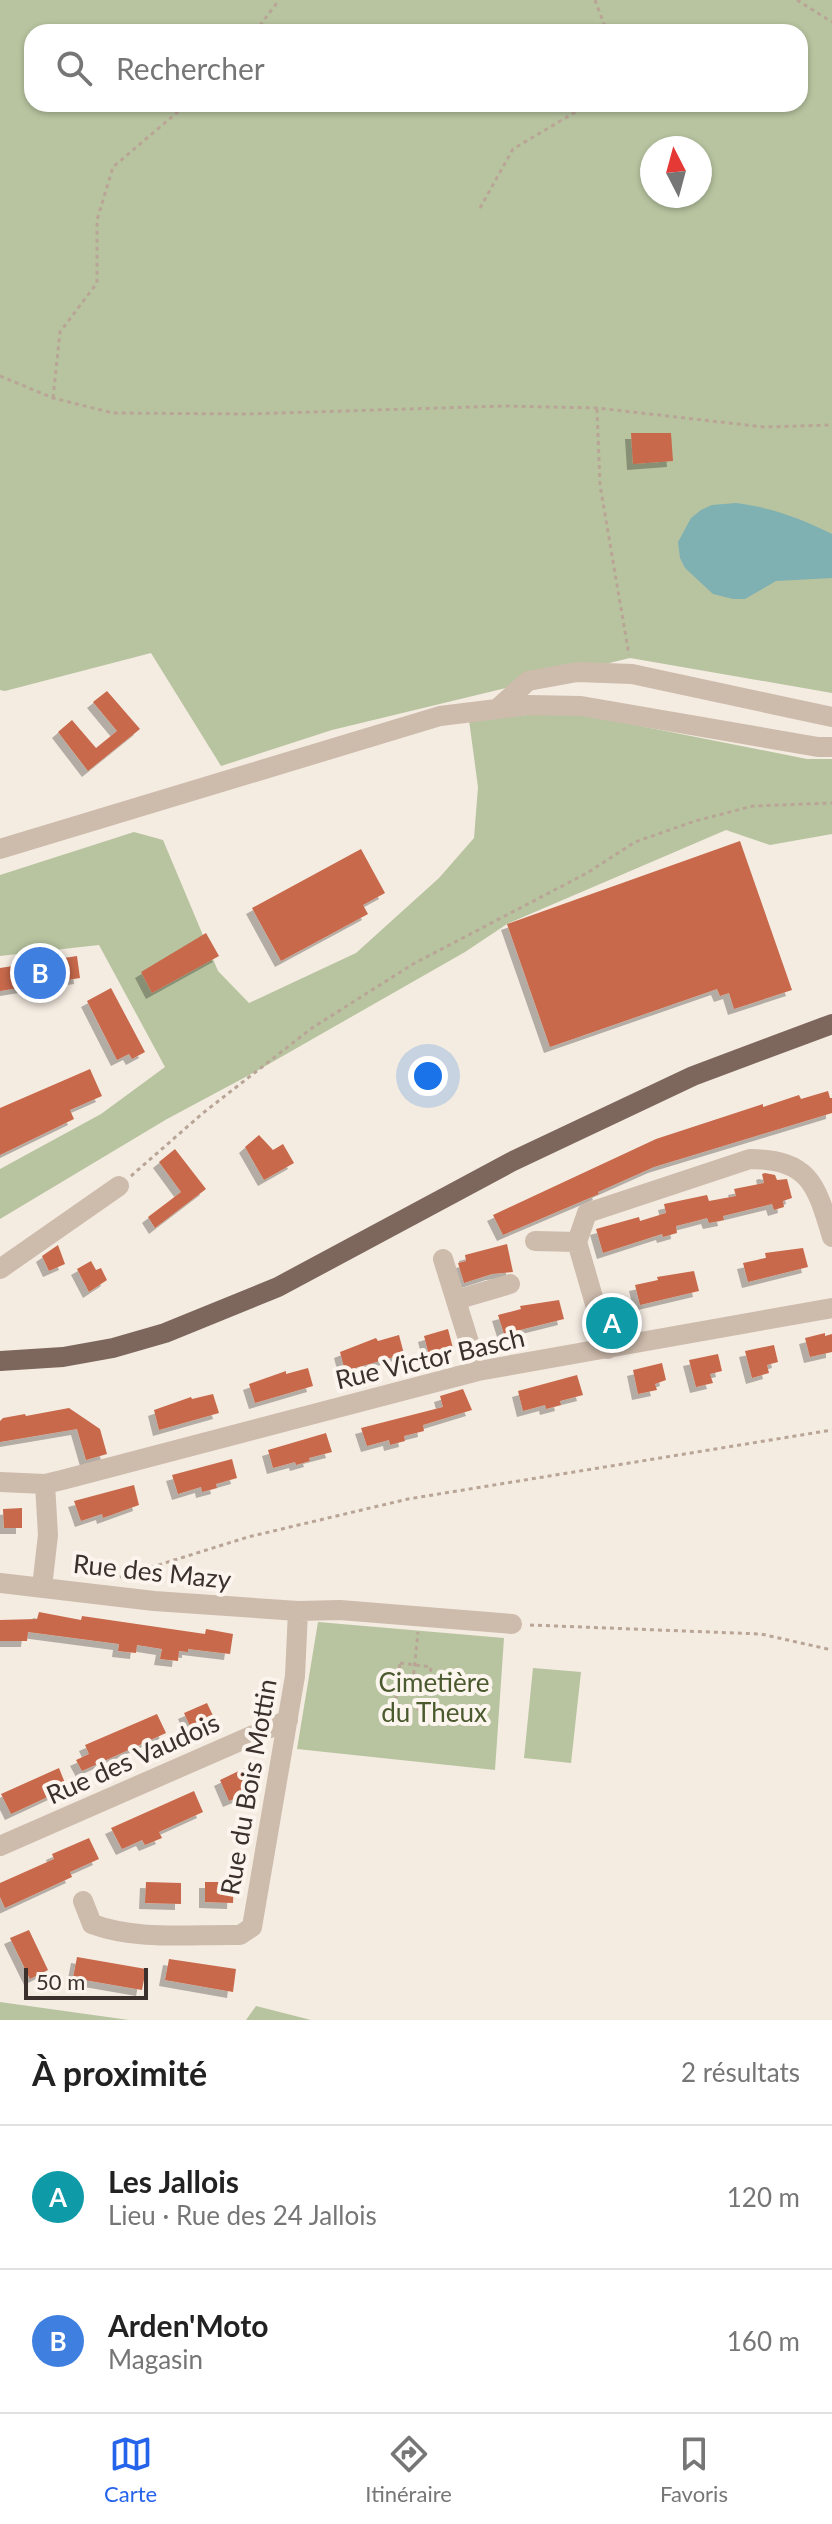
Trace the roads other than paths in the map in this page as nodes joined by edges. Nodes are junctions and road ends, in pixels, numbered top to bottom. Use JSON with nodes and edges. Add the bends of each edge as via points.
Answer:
{"nodes":[{"id":1,"x":497,"y":709,"type":"junction"},
{"id":2,"x":832,"y":717,"type":"edge"},
{"id":3,"x":832,"y":747,"type":"edge"},
{"id":4,"x":0,"y":849,"type":"edge"},
{"id":5,"x":832,"y":1024,"type":"edge"},
{"id":6,"x":119,"y":1186,"type":"road end"},
{"id":7,"x":832,"y":1237,"type":"edge"},
{"id":8,"x":535,"y":1241,"type":"dead end"},
{"id":9,"x":577,"y":1242,"type":"junction"},
{"id":10,"x":443,"y":1259,"type":"dead end"},
{"id":11,"x":0,"y":1269,"type":"edge"},
{"id":12,"x":510,"y":1284,"type":"dead end"},
{"id":13,"x":456,"y":1300,"type":"junction"},
{"id":14,"x":832,"y":1308,"type":"edge"},
{"id":15,"x":608,"y":1349,"type":"junction"},
{"id":16,"x":0,"y":1361,"type":"edge"},
{"id":17,"x":478,"y":1371,"type":"junction"},
{"id":18,"x":0,"y":1482,"type":"edge"},
{"id":19,"x":45,"y":1484,"type":"junction"},
{"id":20,"x":0,"y":1583,"type":"edge"},
{"id":21,"x":42,"y":1587,"type":"junction"},
{"id":22,"x":298,"y":1611,"type":"junction"},
{"id":23,"x":512,"y":1624,"type":"road end"},
{"id":24,"x":288,"y":1720,"type":"junction"},
{"id":25,"x":0,"y":1846,"type":"edge"},
{"id":26,"x":83,"y":1901,"type":"dead end"}],
"edges":[{"from":1,"to":2,"type":"street","via":[[528,681],[577,672],[632,674]]},
{"from":1,"to":3,"type":"street","via":[[581,706]]},
{"from":1,"to":4,"type":"street","via":[[440,716]]},
{"from":5,"to":16,"type":"main road","via":[[679,1082],[511,1162],[264,1293],[113,1348]]},
{"from":6,"to":11,"type":"street"},
{"from":7,"to":9,"type":"street","via":[[820,1196],[808,1180],[792,1165],[750,1159],[587,1213]]},
{"from":8,"to":9,"type":"street"},
{"from":9,"to":15,"type":"street"},
{"from":10,"to":13,"type":"street"},
{"from":12,"to":13,"type":"street"},
{"from":13,"to":17,"type":"street"},
{"from":14,"to":15,"type":"street","name":"Rue Victor Basch"},
{"from":15,"to":17,"type":"street","name":"Rue Victor Basch"},
{"from":17,"to":19,"type":"street","name":"Rue Victor Basch"},
{"from":18,"to":19,"type":"street","name":"Rue Victor Basch"},
{"from":19,"to":21,"type":"street","via":[[48,1535]]},
{"from":20,"to":21,"type":"street","name":"Rue des Mazy"},
{"from":21,"to":22,"type":"street","name":"Rue des Mazy"},
{"from":22,"to":23,"type":"street","name":"Rue des Mazy"},
{"from":22,"to":24,"type":"street","name":"Rue du Bois Mottin"},
{"from":24,"to":25,"type":"street","name":"Rue des Vaudois"},
{"from":24,"to":26,"type":"street","name":"Rue du Bois Mottin","via":[[252,1927],[240,1935],[132,1934],[92,1924]]}]}
